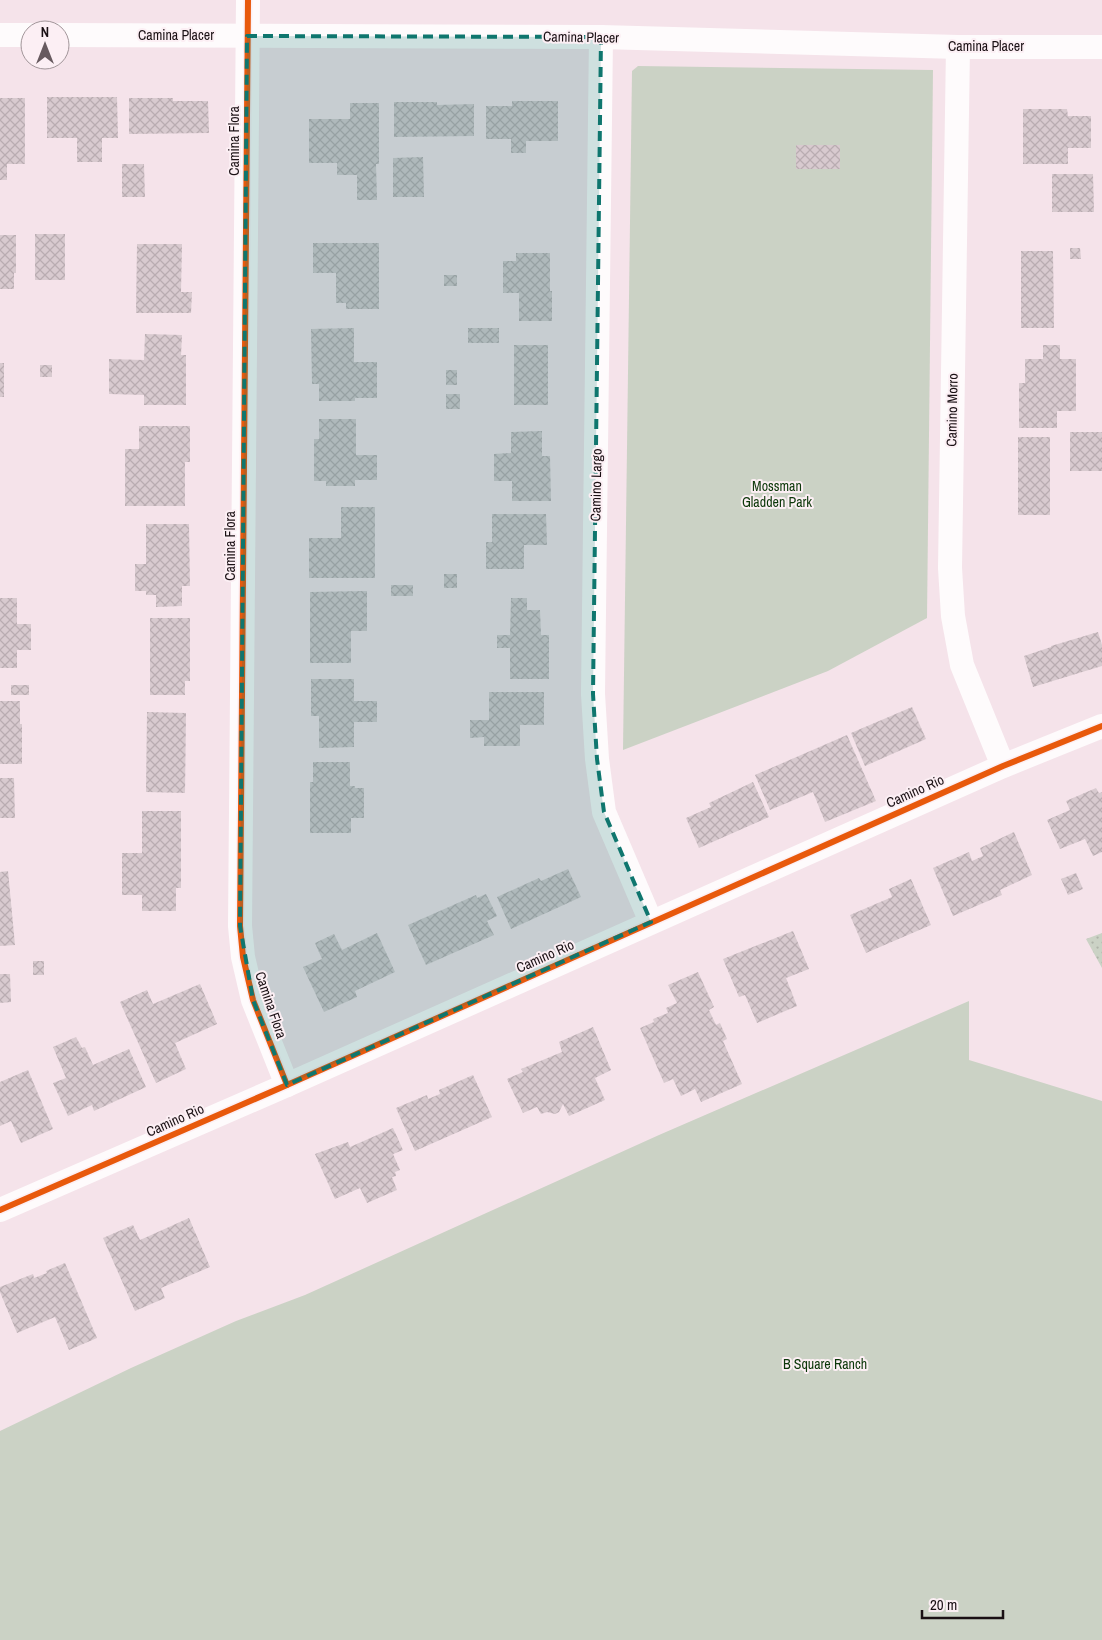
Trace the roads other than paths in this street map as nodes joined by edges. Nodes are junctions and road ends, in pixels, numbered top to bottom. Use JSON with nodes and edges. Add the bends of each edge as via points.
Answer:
{"nodes":[{"id":1,"x":248,"y":0,"type":"edge"},
{"id":2,"x":0,"y":34,"type":"edge"},
{"id":3,"x":20,"y":35,"type":"edge"},
{"id":4,"x":70,"y":35,"type":"edge"},
{"id":5,"x":247,"y":36,"type":"junction"},
{"id":6,"x":601,"y":37,"type":"junction"},
{"id":7,"x":958,"y":46,"type":"junction"},
{"id":8,"x":1102,"y":47,"type":"edge"},
{"id":9,"x":1102,"y":726,"type":"edge"},
{"id":10,"x":1003,"y":766,"type":"junction"},
{"id":11,"x":651,"y":922,"type":"junction"},
{"id":12,"x":287,"y":1085,"type":"junction"},
{"id":13,"x":0,"y":1210,"type":"edge"}],
"edges":[{"from":1,"to":5,"type":"street","name":"Camina Flora"},
{"from":2,"to":3,"type":"street"},
{"from":4,"to":5,"type":"street","name":"Camina Placer"},
{"from":5,"to":6,"type":"street","name":"Camina Placer"},
{"from":5,"to":12,"type":"street","name":"Camina Flora","via":[[240,926],[253,1000]]},
{"from":6,"to":7,"type":"street","name":"Camina Placer"},
{"from":6,"to":11,"type":"street","name":"Camino Largo","via":[[596,741],[604,812]]},
{"from":7,"to":8,"type":"street","name":"Camina Placer"},
{"from":7,"to":10,"type":"street","name":"Camino Morro","via":[[952,606],[962,665]]},
{"from":9,"to":10,"type":"street","name":"Camino Rio"},
{"from":10,"to":11,"type":"street","name":"Camino Rio"},
{"from":11,"to":12,"type":"street","name":"Camino Rio"},
{"from":12,"to":13,"type":"street","name":"Camino Rio"}]}
